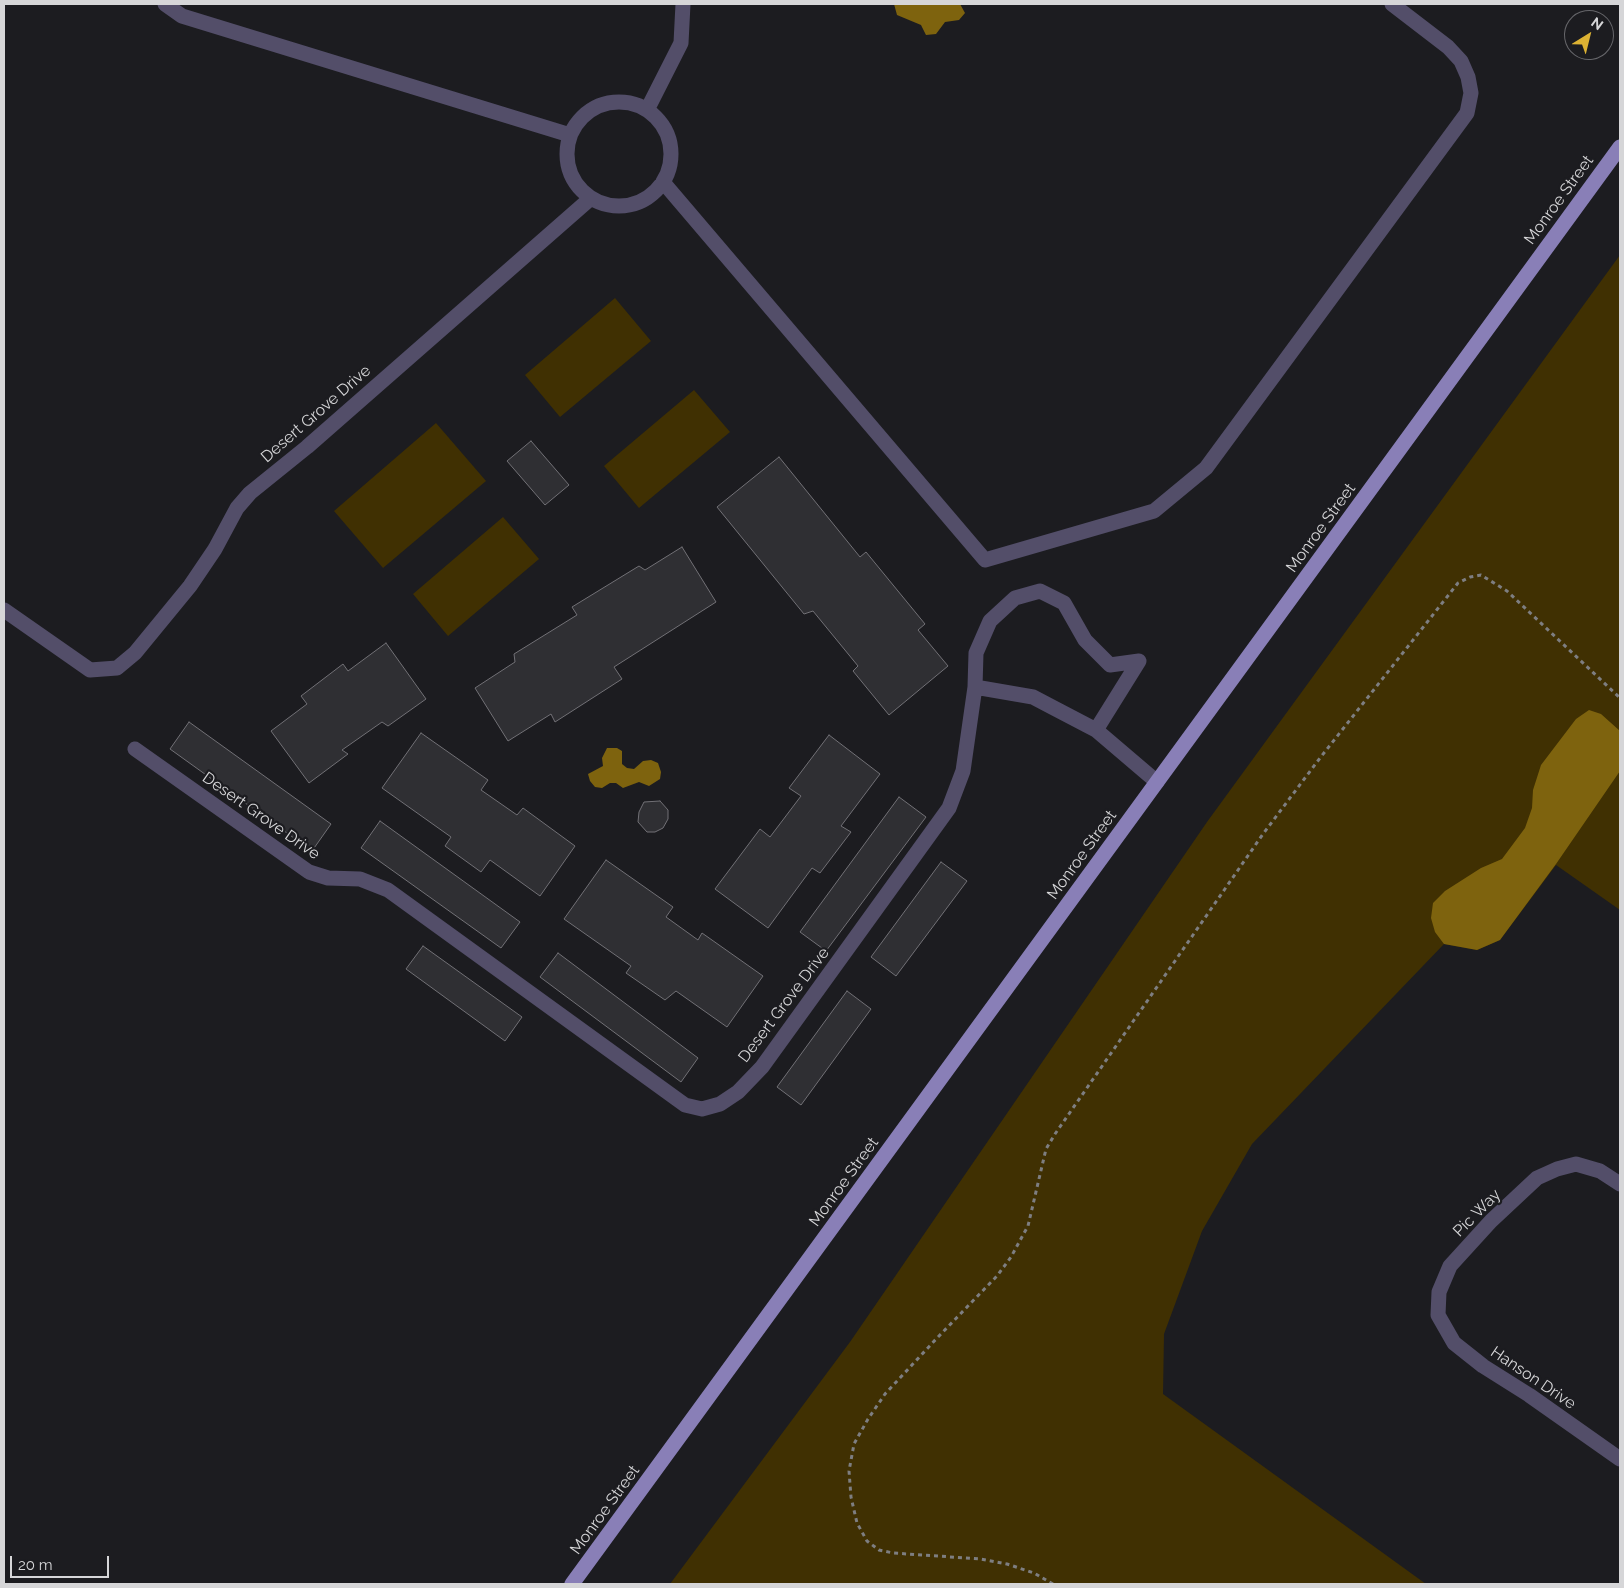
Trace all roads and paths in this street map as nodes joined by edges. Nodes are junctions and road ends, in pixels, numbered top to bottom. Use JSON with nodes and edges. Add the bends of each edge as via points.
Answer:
{"nodes":[{"id":1,"x":165,"y":4,"type":"edge"},
{"id":2,"x":683,"y":4,"type":"edge"},
{"id":3,"x":1392,"y":4,"type":"edge"},
{"id":4,"x":647,"y":110,"type":"junction"},
{"id":5,"x":570,"y":135,"type":"junction"},
{"id":6,"x":1620,"y":146,"type":"edge"},
{"id":7,"x":663,"y":182,"type":"junction"},
{"id":8,"x":591,"y":198,"type":"junction"},
{"id":9,"x":4,"y":610,"type":"edge"},
{"id":10,"x":975,"y":687,"type":"junction"},
{"id":11,"x":1620,"y":698,"type":"edge"},
{"id":12,"x":1096,"y":730,"type":"junction"},
{"id":13,"x":135,"y":749,"type":"dead end"},
{"id":14,"x":1157,"y":782,"type":"junction"},
{"id":15,"x":1620,"y":1184,"type":"edge"},
{"id":16,"x":1438,"y":1315,"type":"joint"},
{"id":17,"x":1620,"y":1459,"type":"edge"},
{"id":18,"x":572,"y":1584,"type":"edge"},
{"id":19,"x":1053,"y":1584,"type":"edge"}],
"edges":[{"from":1,"to":5,"type":"street","via":[[182,16]]},
{"from":2,"to":4,"type":"street","via":[[681,43]]},
{"from":3,"to":7,"type":"street","via":[[1461,60],[1471,93],[1467,113],[1206,468],[1154,510],[986,560]]},
{"from":4,"to":5,"type":"street","via":[[633,104],[602,104],[589,111]]},
{"from":4,"to":7,"type":"street","via":[[659,121],[671,151],[670,167]]},
{"from":5,"to":8,"type":"street","via":[[567,152],[569,170],[578,186]]},
{"from":6,"to":14,"type":"main road","name":"Monroe Street"},
{"from":7,"to":8,"type":"street","via":[[638,203],[606,205]]},
{"from":8,"to":9,"type":"street","name":"Desert Grove Drive","via":[[307,447],[250,493],[237,508],[190,586],[134,653],[117,668],[90,670]]},
{"from":10,"to":12,"type":"street","via":[[1033,697]]},
{"from":10,"to":12,"type":"street","name":"Desert Grove Drive","via":[[976,653],[990,621],[1015,598],[1040,591],[1064,603],[1085,640],[1110,665],[1139,661]]},
{"from":10,"to":13,"type":"street","name":"Desert Grove Drive","via":[[963,771],[949,808],[762,1067],[738,1092],[720,1104],[702,1109],[684,1105],[388,890],[360,879],[328,878],[309,872]]},
{"from":11,"to":19,"type":"path","via":[[1507,591],[1481,575],[1458,583],[1263,834],[1055,1134],[1046,1149],[1028,1226],[1011,1257],[997,1276],[885,1394],[868,1419],[854,1444],[850,1471],[850,1497],[857,1523],[867,1541],[879,1550],[893,1553],[1007,1564],[1034,1573]]},
{"from":12,"to":14,"type":"street"},
{"from":14,"to":18,"type":"main road","name":"Monroe Street"},
{"from":15,"to":16,"type":"street","name":"Pic Way","via":[[1600,1171],[1576,1164],[1537,1178],[1450,1266],[1439,1292]]},
{"from":16,"to":17,"type":"street","name":"Hanson Drive","via":[[1454,1343],[1482,1366]]}]}
